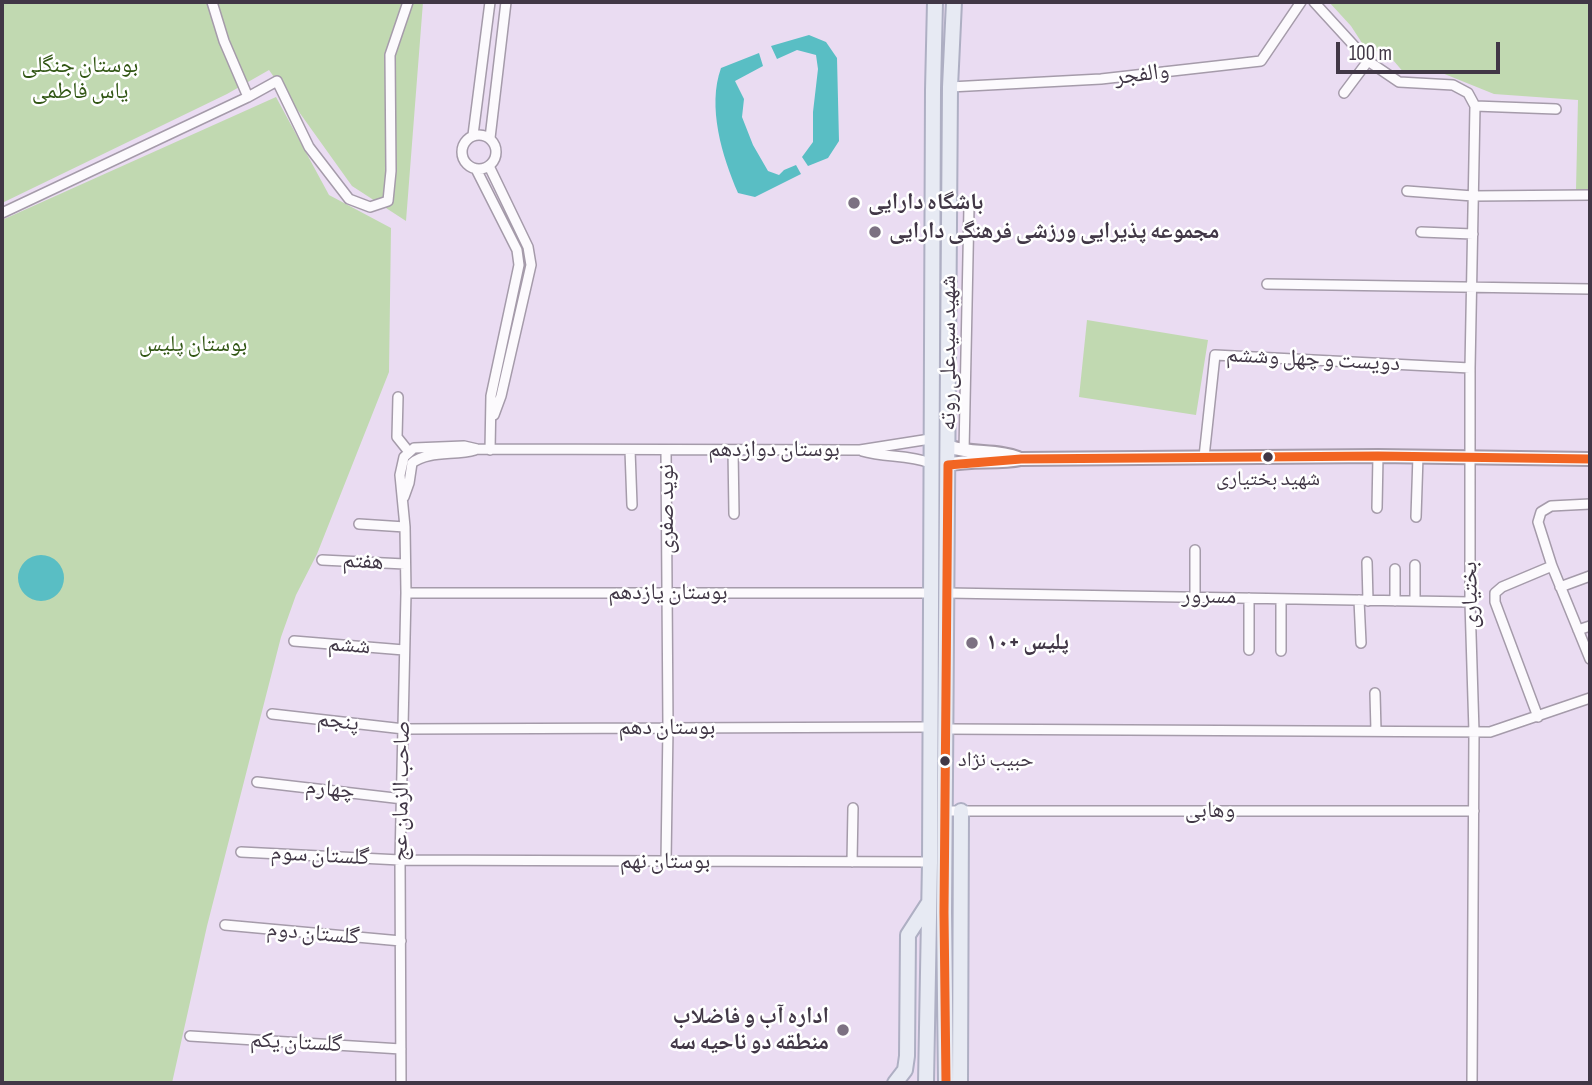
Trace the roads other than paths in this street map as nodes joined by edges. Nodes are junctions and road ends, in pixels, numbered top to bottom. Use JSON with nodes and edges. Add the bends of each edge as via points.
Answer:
{"nodes":[{"id":1,"x":212,"y":2,"type":"edge"},
{"id":2,"x":408,"y":2,"type":"edge"},
{"id":3,"x":489,"y":2,"type":"edge"},
{"id":4,"x":506,"y":2,"type":"edge"},
{"id":5,"x":935,"y":2,"type":"edge"},
{"id":6,"x":954,"y":2,"type":"edge"},
{"id":7,"x":1301,"y":2,"type":"edge"},
{"id":8,"x":1314,"y":2,"type":"edge"},
{"id":9,"x":1368,"y":61,"type":"junction"},
{"id":10,"x":950,"y":87,"type":"junction"},
{"id":11,"x":1344,"y":93,"type":"dead end"},
{"id":12,"x":248,"y":97,"type":"junction"},
{"id":13,"x":1475,"y":106,"type":"junction"},
{"id":14,"x":1556,"y":109,"type":"dead end"},
{"id":15,"x":473,"y":135,"type":"junction"},
{"id":16,"x":490,"y":138,"type":"junction"},
{"id":17,"x":489,"y":166,"type":"junction"},
{"id":18,"x":476,"y":169,"type":"junction"},
{"id":19,"x":1407,"y":191,"type":"dead end"},
{"id":20,"x":1590,"y":195,"type":"edge"},
{"id":21,"x":1473,"y":196,"type":"junction"},
{"id":22,"x":969,"y":206,"type":"dead end"},
{"id":23,"x":2,"y":213,"type":"edge"},
{"id":24,"x":1420,"y":232,"type":"dead end"},
{"id":25,"x":1473,"y":234,"type":"junction"},
{"id":26,"x":1268,"y":284,"type":"dead end"},
{"id":27,"x":1473,"y":287,"type":"junction"},
{"id":28,"x":1590,"y":289,"type":"edge"},
{"id":29,"x":1470,"y":368,"type":"junction"},
{"id":30,"x":398,"y":397,"type":"dead end"},
{"id":31,"x":492,"y":420,"type":"junction"},
{"id":32,"x":930,"y":439,"type":"junction"},
{"id":33,"x":948,"y":446,"type":"junction"},
{"id":34,"x":477,"y":449,"type":"junction"},
{"id":35,"x":490,"y":450,"type":"junction"},
{"id":36,"x":630,"y":450,"type":"junction"},
{"id":37,"x":666,"y":450,"type":"junction"},
{"id":38,"x":733,"y":450,"type":"junction"},
{"id":39,"x":860,"y":450,"type":"junction"},
{"id":40,"x":964,"y":451,"type":"junction"},
{"id":41,"x":409,"y":453,"type":"junction"},
{"id":42,"x":1378,"y":456,"type":"junction"},
{"id":43,"x":1418,"y":456,"type":"junction"},
{"id":44,"x":1204,"y":457,"type":"junction"},
{"id":45,"x":1471,"y":458,"type":"junction"},
{"id":46,"x":1590,"y":458,"type":"edge"},
{"id":47,"x":1021,"y":459,"type":"junction"},
{"id":48,"x":930,"y":463,"type":"junction"},
{"id":49,"x":948,"y":465,"type":"junction"},
{"id":50,"x":403,"y":499,"type":"junction"},
{"id":51,"x":632,"y":505,"type":"dead end"},
{"id":52,"x":1590,"y":505,"type":"edge"},
{"id":53,"x":1377,"y":508,"type":"dead end"},
{"id":54,"x":734,"y":514,"type":"dead end"},
{"id":55,"x":1416,"y":517,"type":"dead end"},
{"id":56,"x":359,"y":524,"type":"dead end"},
{"id":57,"x":405,"y":527,"type":"junction"},
{"id":58,"x":1195,"y":550,"type":"dead end"},
{"id":59,"x":322,"y":559,"type":"dead end"},
{"id":60,"x":1367,"y":562,"type":"dead end"},
{"id":61,"x":405,"y":564,"type":"junction"},
{"id":62,"x":1415,"y":565,"type":"dead end"},
{"id":63,"x":1552,"y":566,"type":"junction"},
{"id":64,"x":1395,"y":569,"type":"dead end"},
{"id":65,"x":1590,"y":576,"type":"edge"},
{"id":66,"x":1560,"y":587,"type":"junction"},
{"id":67,"x":405,"y":593,"type":"junction"},
{"id":68,"x":667,"y":593,"type":"junction"},
{"id":69,"x":931,"y":593,"type":"junction"},
{"id":70,"x":948,"y":593,"type":"junction"},
{"id":71,"x":1195,"y":597,"type":"junction"},
{"id":72,"x":1249,"y":598,"type":"junction"},
{"id":73,"x":1281,"y":599,"type":"junction"},
{"id":74,"x":1364,"y":600,"type":"junction"},
{"id":75,"x":1395,"y":601,"type":"junction"},
{"id":76,"x":1415,"y":601,"type":"junction"},
{"id":77,"x":1470,"y":602,"type":"junction"},
{"id":78,"x":1590,"y":626,"type":"edge"},
{"id":79,"x":1578,"y":630,"type":"junction"},
{"id":80,"x":294,"y":642,"type":"dead end"},
{"id":81,"x":1361,"y":643,"type":"dead end"},
{"id":82,"x":404,"y":650,"type":"junction"},
{"id":83,"x":1250,"y":650,"type":"dead end"},
{"id":84,"x":1281,"y":651,"type":"dead end"},
{"id":85,"x":1590,"y":659,"type":"edge"},
{"id":86,"x":1376,"y":693,"type":"dead end"},
{"id":87,"x":1590,"y":698,"type":"edge"},
{"id":88,"x":272,"y":714,"type":"dead end"},
{"id":89,"x":1538,"y":717,"type":"junction"},
{"id":90,"x":668,"y":727,"type":"junction"},
{"id":91,"x":930,"y":727,"type":"junction"},
{"id":92,"x":404,"y":729,"type":"junction"},
{"id":93,"x":946,"y":729,"type":"junction"},
{"id":94,"x":1377,"y":731,"type":"junction"},
{"id":95,"x":1474,"y":732,"type":"junction"},
{"id":96,"x":257,"y":782,"type":"dead end"},
{"id":97,"x":402,"y":799,"type":"junction"},
{"id":98,"x":853,"y":808,"type":"dead end"},
{"id":99,"x":954,"y":811,"type":"junction"},
{"id":100,"x":1474,"y":811,"type":"junction"},
{"id":101,"x":241,"y":852,"type":"dead end"},
{"id":102,"x":400,"y":860,"type":"junction"},
{"id":103,"x":666,"y":862,"type":"junction"},
{"id":104,"x":852,"y":862,"type":"junction"},
{"id":105,"x":930,"y":862,"type":"junction"},
{"id":106,"x":945,"y":862,"type":"junction"},
{"id":107,"x":929,"y":903,"type":"junction"},
{"id":108,"x":944,"y":912,"type":"junction"},
{"id":109,"x":225,"y":925,"type":"dead end"},
{"id":110,"x":401,"y":941,"type":"junction"},
{"id":111,"x":961,"y":942,"type":"junction"},
{"id":112,"x":927,"y":1026,"type":"junction"},
{"id":113,"x":190,"y":1037,"type":"dead end"},
{"id":114,"x":401,"y":1049,"type":"junction"},
{"id":115,"x":907,"y":1056,"type":"junction"},
{"id":116,"x":401,"y":1083,"type":"edge"},
{"id":117,"x":895,"y":1083,"type":"edge"},
{"id":118,"x":926,"y":1083,"type":"edge"},
{"id":119,"x":946,"y":1083,"type":"edge"},
{"id":120,"x":960,"y":1083,"type":"edge"},
{"id":121,"x":1472,"y":1083,"type":"edge"}],
"edges":[{"from":1,"to":12,"type":"street"},
{"from":2,"to":12,"type":"street","via":[[390,55],[388,201],[370,207],[349,199],[309,147],[277,81]]},
{"from":3,"to":15,"type":"street"},
{"from":4,"to":16,"type":"street"},
{"from":5,"to":32,"type":"main road","name":"شهید سیدعلی روته"},
{"from":6,"to":10,"type":"main road","name":"شهید سیدعلی روته"},
{"from":7,"to":10,"type":"street","name":"والفجر","via":[[1261,61],[1101,79]]},
{"from":8,"to":9,"type":"street"},
{"from":9,"to":11,"type":"street"},
{"from":9,"to":13,"type":"street","via":[[1399,82],[1453,85],[1468,93]]},
{"from":10,"to":33,"type":"main road","name":"شهید سیدعلی روته"},
{"from":12,"to":23,"type":"street"},
{"from":13,"to":14,"type":"street"},
{"from":13,"to":21,"type":"street","name":"بختیاری"},
{"from":15,"to":16,"type":"street"},
{"from":15,"to":18,"type":"street","via":[[463,145],[462,154]]},
{"from":16,"to":17,"type":"street","via":[[496,150]]},
{"from":17,"to":18,"type":"street"},
{"from":17,"to":31,"type":"street","via":[[528,247],[531,265]]},
{"from":18,"to":31,"type":"street","via":[[517,250],[519,265],[491,396]]},
{"from":19,"to":21,"type":"street"},
{"from":20,"to":21,"type":"street"},
{"from":21,"to":25,"type":"street","name":"بختیاری"},
{"from":22,"to":40,"type":"street"},
{"from":24,"to":25,"type":"street"},
{"from":25,"to":27,"type":"street","name":"بختیاری"},
{"from":26,"to":27,"type":"street"},
{"from":27,"to":28,"type":"street"},
{"from":27,"to":29,"type":"street","name":"بختیاری"},
{"from":29,"to":44,"type":"street","name":"دویست و چهل وششم","via":[[1215,355]]},
{"from":29,"to":45,"type":"street","name":"بختیاری"},
{"from":30,"to":41,"type":"street","via":[[397,437]]},
{"from":31,"to":35,"type":"street"},
{"from":32,"to":39,"type":"street","name":"بوستان دوازدهم"},
{"from":32,"to":48,"type":"main road","name":"شهید سیدعلی روته"},
{"from":33,"to":40,"type":"main road"},
{"from":33,"to":49,"type":"main road","name":"شهید سیدعلی روته"},
{"from":34,"to":35,"type":"street","name":"بوستان دوازدهم"},
{"from":34,"to":41,"type":"street","name":"بوستان دوازدهم","via":[[414,448]]},
{"from":34,"to":50,"type":"street","name":"بوستان دوازدهم","via":[[421,457],[412,463]]},
{"from":35,"to":36,"type":"street","name":"بوستان دوازدهم"},
{"from":36,"to":37,"type":"street","name":"بوستان دوازدهم"},
{"from":36,"to":51,"type":"street"},
{"from":37,"to":38,"type":"street","name":"بوستان دوازدهم"},
{"from":37,"to":68,"type":"street","name":"نوید صفری"},
{"from":38,"to":39,"type":"street","name":"بوستان دوازدهم"},
{"from":38,"to":54,"type":"street"},
{"from":39,"to":48,"type":"street","name":"بوستان دوازدهم"},
{"from":40,"to":47,"type":"main road"},
{"from":41,"to":50,"type":"street","via":[[400,475]]},
{"from":42,"to":43,"type":"main road"},
{"from":42,"to":44,"type":"main road"},
{"from":42,"to":53,"type":"street"},
{"from":43,"to":45,"type":"main road"},
{"from":43,"to":55,"type":"street"},
{"from":44,"to":47,"type":"main road"},
{"from":45,"to":46,"type":"main road"},
{"from":45,"to":77,"type":"street","name":"بختیاری"},
{"from":47,"to":49,"type":"main road"},
{"from":48,"to":69,"type":"main road","name":"شهید سیدعلی روته"},
{"from":49,"to":70,"type":"main road","name":"شهید سیدعلی روته"},
{"from":50,"to":57,"type":"street","name":"صاحب الزمان عج"},
{"from":52,"to":63,"type":"street","via":[[1551,506],[1541,512],[1538,522]]},
{"from":56,"to":57,"type":"street"},
{"from":57,"to":61,"type":"street","name":"صاحب الزمان عج"},
{"from":58,"to":71,"type":"street"},
{"from":59,"to":61,"type":"street","name":"هفتم"},
{"from":60,"to":74,"type":"street"},
{"from":61,"to":67,"type":"street","name":"صاحب الزمان عج"},
{"from":62,"to":76,"type":"street"},
{"from":63,"to":66,"type":"street"},
{"from":63,"to":89,"type":"street","via":[[1496,593]]},
{"from":64,"to":75,"type":"street"},
{"from":65,"to":66,"type":"street"},
{"from":66,"to":79,"type":"street"},
{"from":67,"to":68,"type":"street","name":"بوستان یازدهم"},
{"from":67,"to":82,"type":"street","name":"صاحب الزمان عج"},
{"from":68,"to":69,"type":"street","name":"بوستان یازدهم"},
{"from":68,"to":90,"type":"street","name":"نوید صفری"},
{"from":69,"to":91,"type":"main road","name":"شهید سیدعلی روته"},
{"from":70,"to":71,"type":"street","name":"مسرور"},
{"from":70,"to":93,"type":"main road","name":"شهید سیدعلی روته"},
{"from":71,"to":72,"type":"street","name":"مسرور"},
{"from":72,"to":73,"type":"street","name":"مسرور"},
{"from":72,"to":83,"type":"street"},
{"from":73,"to":74,"type":"street","name":"مسرور"},
{"from":73,"to":84,"type":"street"},
{"from":74,"to":75,"type":"street","name":"مسرور"},
{"from":74,"to":81,"type":"street"},
{"from":75,"to":76,"type":"street","name":"مسرور"},
{"from":76,"to":77,"type":"street","name":"مسرور"},
{"from":77,"to":95,"type":"street","name":"بختیاری"},
{"from":78,"to":79,"type":"street"},
{"from":79,"to":85,"type":"street"},
{"from":80,"to":82,"type":"street","name":"ششم"},
{"from":82,"to":92,"type":"street","name":"صاحب الزمان عج"},
{"from":86,"to":94,"type":"street"},
{"from":87,"to":89,"type":"street"},
{"from":88,"to":92,"type":"street","name":"پنجم"},
{"from":89,"to":95,"type":"street","via":[[1490,732]]},
{"from":90,"to":91,"type":"street","name":"بوستان دهم"},
{"from":90,"to":92,"type":"street","name":"بوستان دهم"},
{"from":90,"to":103,"type":"street","name":"نوید صفری"},
{"from":91,"to":105,"type":"main road","name":"شهید سیدعلی روته"},
{"from":92,"to":97,"type":"street","name":"صاحب الزمان عج"},
{"from":93,"to":94,"type":"street"},
{"from":93,"to":99,"type":"main road","name":"شهید سیدعلی روته"},
{"from":94,"to":95,"type":"street"},
{"from":95,"to":100,"type":"street","name":"بختیاری"},
{"from":96,"to":97,"type":"street","name":"چهارم"},
{"from":97,"to":102,"type":"street","name":"صاحب الزمان عج"},
{"from":98,"to":104,"type":"street"},
{"from":99,"to":100,"type":"street","name":"وهابی"},
{"from":99,"to":106,"type":"main road","name":"شهید سیدعلی روته"},
{"from":99,"to":111,"type":"main road"},
{"from":100,"to":121,"type":"street","name":"بختیاری"},
{"from":101,"to":102,"type":"street","name":"گلستان سوم"},
{"from":102,"to":103,"type":"street","name":"بوستان نهم"},
{"from":102,"to":110,"type":"street","name":"صاحب الزمان عج"},
{"from":103,"to":104,"type":"street","name":"بوستان نهم"},
{"from":104,"to":105,"type":"street","name":"بوستان نهم"},
{"from":105,"to":106,"type":"main road"},
{"from":105,"to":107,"type":"main road","name":"شهید سیدعلی روته"},
{"from":106,"to":108,"type":"main road","name":"شهید سیدعلی روته"},
{"from":107,"to":112,"type":"main road","name":"شهید سیدعلی روته"},
{"from":107,"to":115,"type":"main road","via":[[908,935]]},
{"from":108,"to":111,"type":"main road"},
{"from":108,"to":119,"type":"main road","name":"شهید سیدعلی روته"},
{"from":109,"to":110,"type":"street","name":"گلستان دوم"},
{"from":110,"to":114,"type":"street","name":"صاحب الزمان عج"},
{"from":111,"to":120,"type":"main road"},
{"from":112,"to":115,"type":"main road"},
{"from":112,"to":118,"type":"main road","name":"شهید سیدعلی روته"},
{"from":113,"to":114,"type":"street","name":"گلستان یکم"},
{"from":114,"to":116,"type":"street","name":"صاحب الزمان عج"},
{"from":115,"to":117,"type":"main road","via":[[905,1070]]}]}
